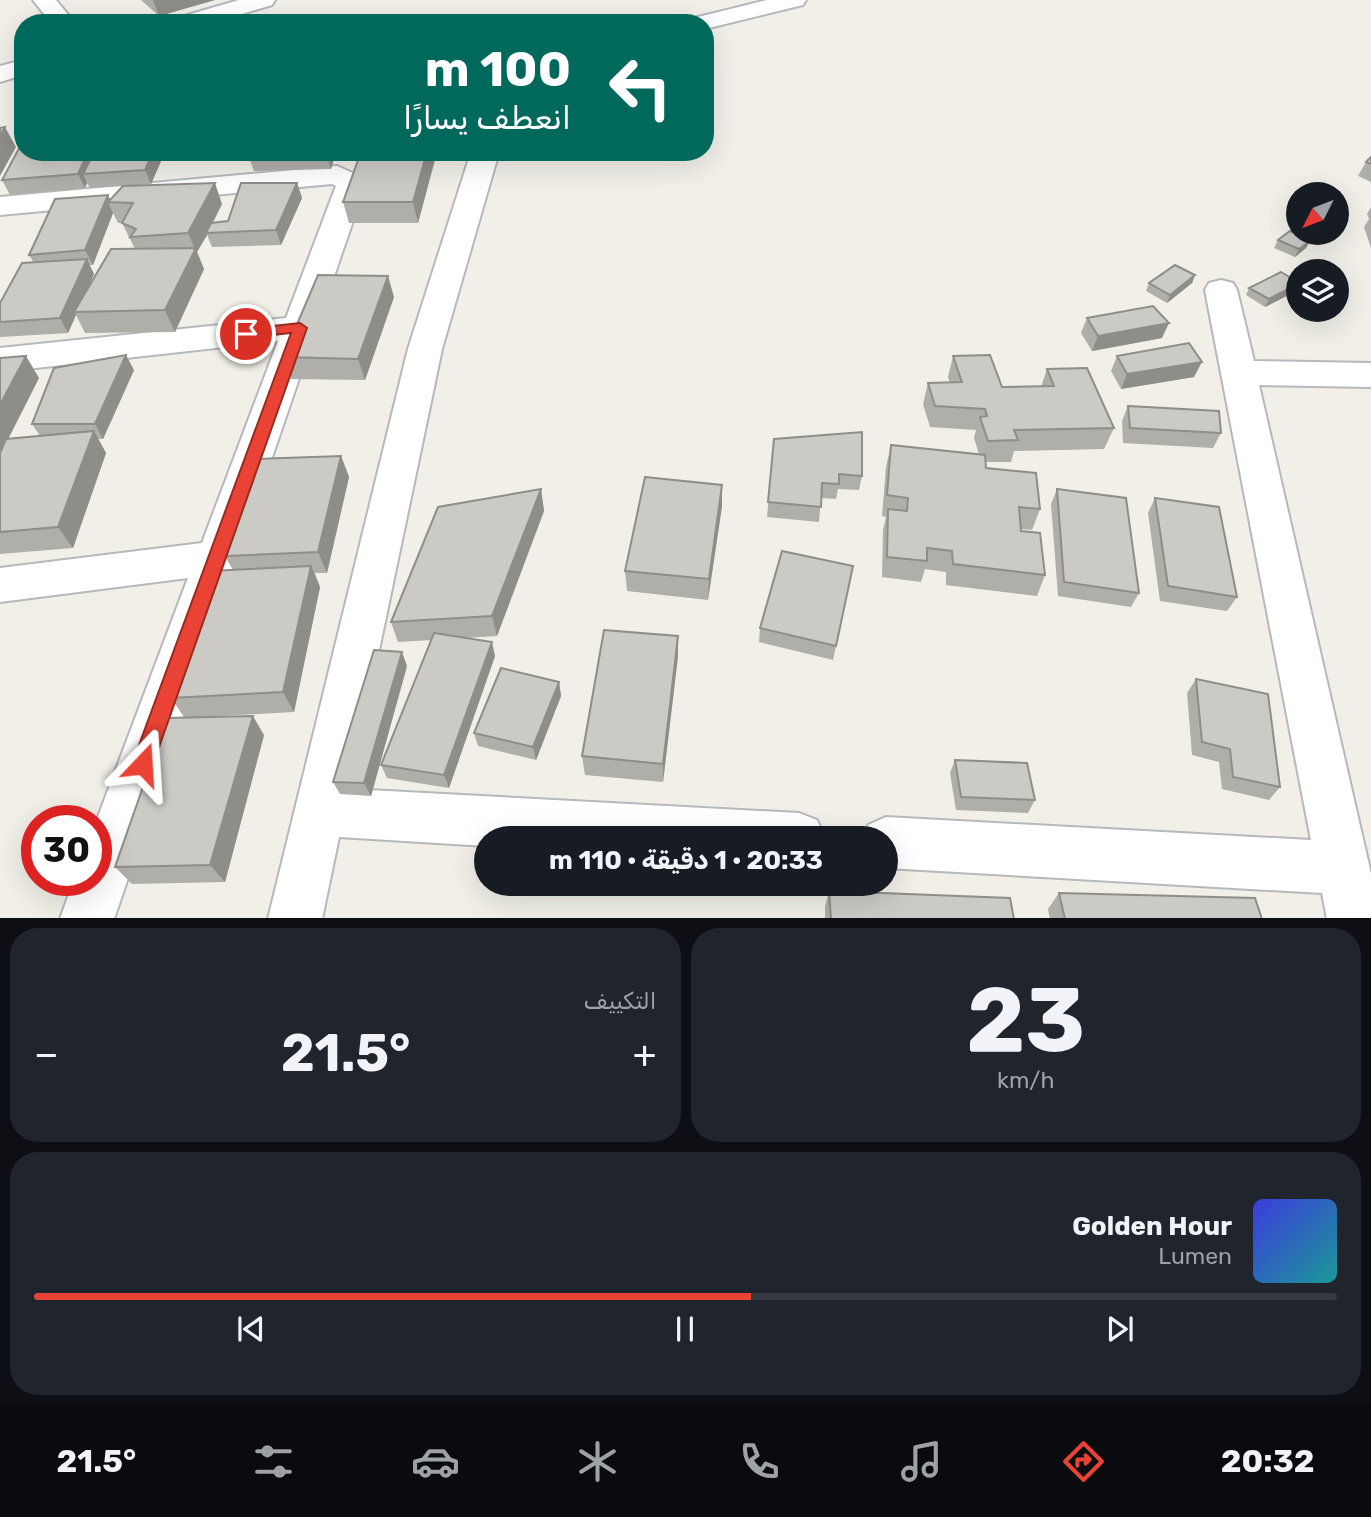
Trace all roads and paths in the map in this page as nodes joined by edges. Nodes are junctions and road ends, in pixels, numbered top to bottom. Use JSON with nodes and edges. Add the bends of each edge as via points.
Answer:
{"nodes":[{"id":1,"x":44,"y":0,"type":"edge"},
{"id":2,"x":264,"y":0,"type":"edge"},
{"id":3,"x":795,"y":0,"type":"edge"},
{"id":4,"x":56,"y":14,"type":"edge"},
{"id":5,"x":216,"y":14,"type":"edge"},
{"id":6,"x":714,"y":20,"type":"edge"},
{"id":7,"x":482,"y":161,"type":"edge"},
{"id":8,"x":0,"y":206,"type":"edge"},
{"id":9,"x":1222,"y":290,"type":"dead end"},
{"id":10,"x":300,"y":328,"type":"junction"},
{"id":11,"x":0,"y":360,"type":"edge"},
{"id":12,"x":1239,"y":373,"type":"junction"},
{"id":13,"x":1371,"y":375,"type":"edge"},
{"id":14,"x":217,"y":558,"type":"junction"},
{"id":15,"x":0,"y":585,"type":"edge"},
{"id":16,"x":321,"y":812,"type":"junction"},
{"id":17,"x":578,"y":826,"type":"edge"},
{"id":18,"x":898,"y":844,"type":"edge"},
{"id":19,"x":1343,"y":868,"type":"junction"},
{"id":20,"x":87,"y":918,"type":"edge"},
{"id":21,"x":295,"y":918,"type":"edge"},
{"id":22,"x":1354,"y":918,"type":"edge"}],
"edges":[{"from":1,"to":4,"type":"street"},
{"from":2,"to":5,"type":"street"},
{"from":3,"to":6,"type":"street"},
{"from":7,"to":16,"type":"street","via":[[425,349]]},
{"from":8,"to":10,"type":"street","via":[[344,176],[352,183]]},
{"from":9,"to":12,"type":"street"},
{"from":10,"to":11,"type":"street"},
{"from":10,"to":14,"type":"street"},
{"from":12,"to":13,"type":"street"},
{"from":12,"to":19,"type":"street"},
{"from":14,"to":15,"type":"street"},
{"from":14,"to":20,"type":"street"},
{"from":16,"to":17,"type":"street"},
{"from":16,"to":21,"type":"street"},
{"from":18,"to":19,"type":"street"},
{"from":19,"to":22,"type":"street"}]}
